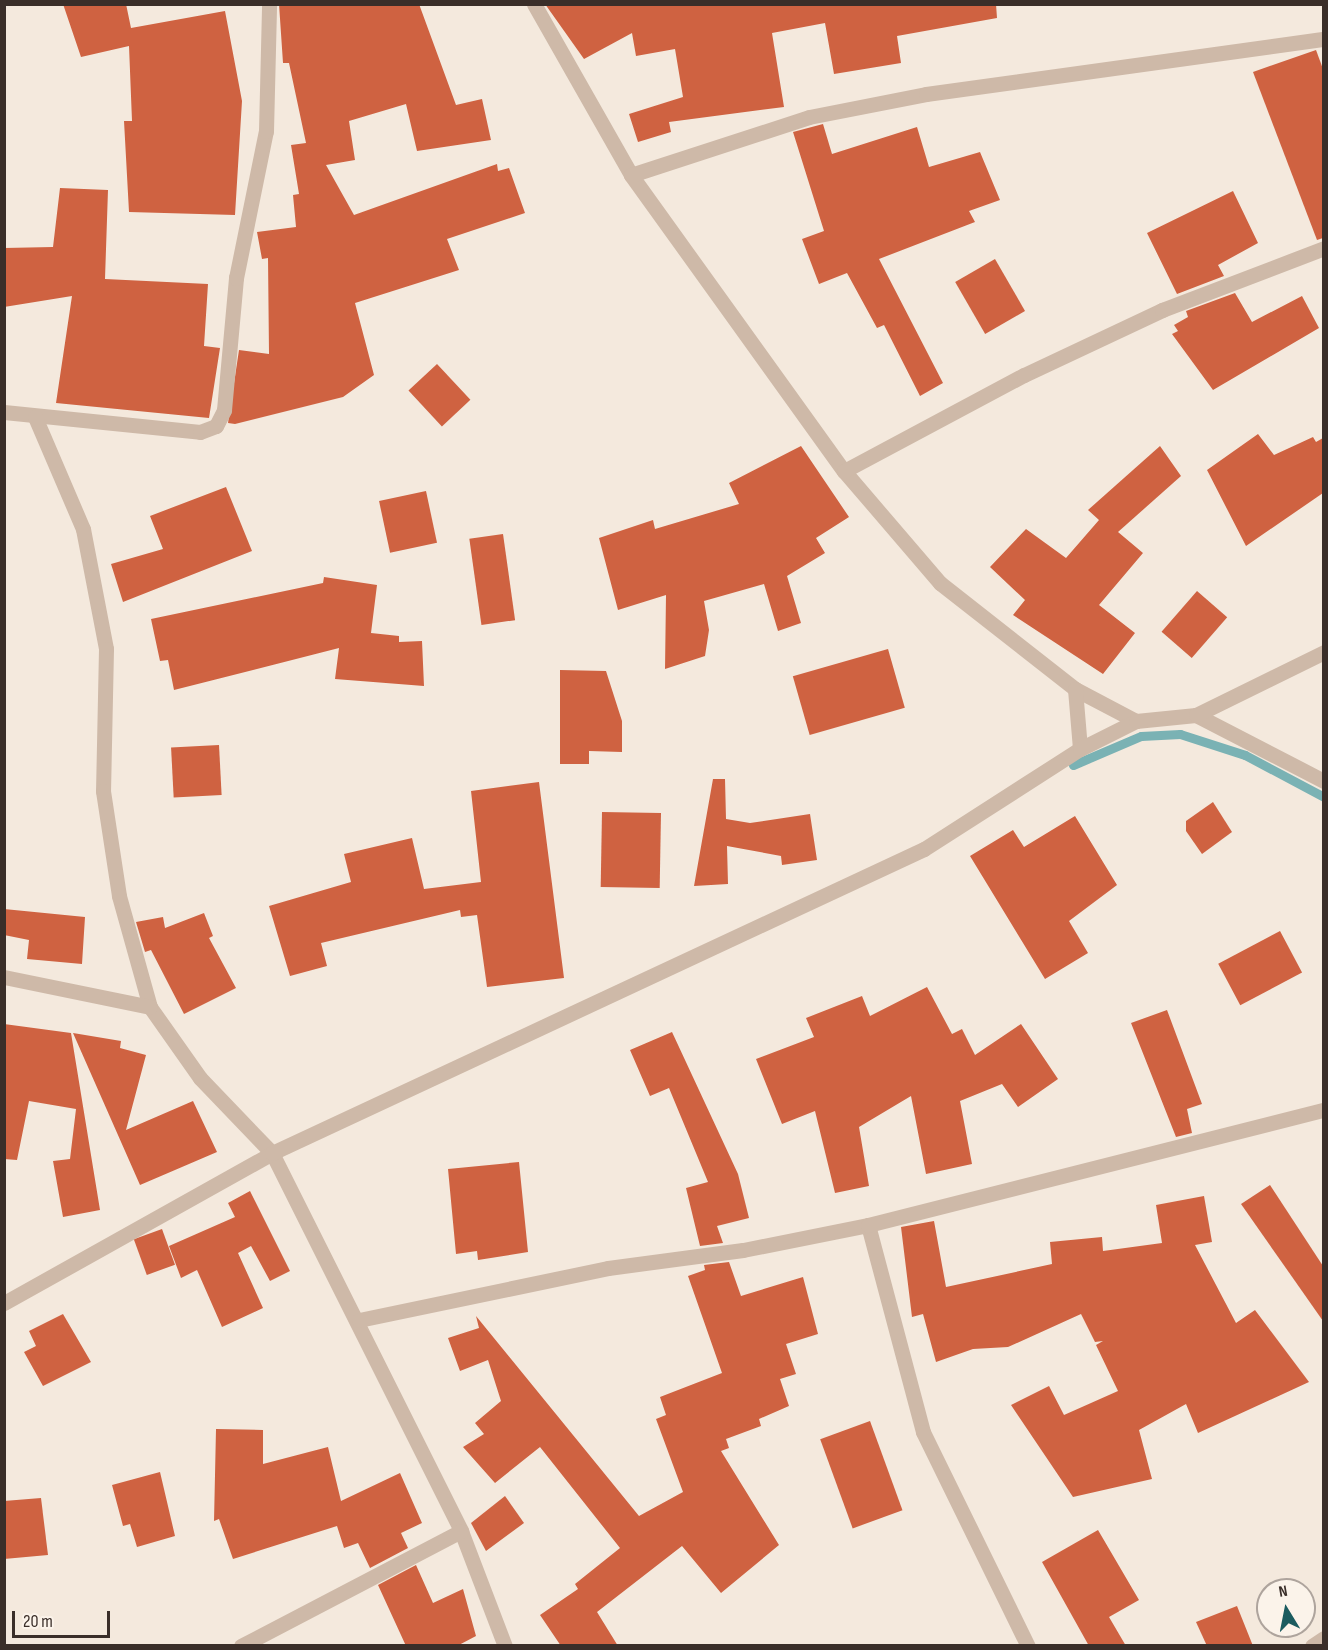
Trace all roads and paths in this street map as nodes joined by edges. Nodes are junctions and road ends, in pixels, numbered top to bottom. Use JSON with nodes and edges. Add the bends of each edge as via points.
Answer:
{"nodes":[{"id":1,"x":269,"y":4,"type":"edge"},
{"id":2,"x":534,"y":4,"type":"edge"},
{"id":3,"x":1323,"y":39,"type":"edge"},
{"id":4,"x":631,"y":175,"type":"junction"},
{"id":5,"x":1323,"y":248,"type":"edge"},
{"id":6,"x":4,"y":412,"type":"edge"},
{"id":7,"x":35,"y":417,"type":"junction"},
{"id":8,"x":844,"y":471,"type":"junction"},
{"id":9,"x":1323,"y":652,"type":"edge"},
{"id":10,"x":1075,"y":689,"type":"junction"},
{"id":11,"x":1196,"y":715,"type":"junction"},
{"id":12,"x":1136,"y":721,"type":"junction"},
{"id":13,"x":1080,"y":749,"type":"junction"},
{"id":14,"x":1323,"y":781,"type":"edge"},
{"id":15,"x":4,"y":977,"type":"edge"},
{"id":16,"x":150,"y":1007,"type":"junction"},
{"id":17,"x":1323,"y":1110,"type":"edge"},
{"id":18,"x":272,"y":1153,"type":"junction"},
{"id":19,"x":868,"y":1225,"type":"junction"},
{"id":20,"x":4,"y":1303,"type":"edge"},
{"id":21,"x":359,"y":1320,"type":"junction"},
{"id":22,"x":461,"y":1531,"type":"junction"},
{"id":23,"x":1323,"y":1638,"type":"edge"},
{"id":24,"x":240,"y":1646,"type":"edge"},
{"id":25,"x":505,"y":1646,"type":"edge"},
{"id":26,"x":1028,"y":1646,"type":"edge"},
{"id":27,"x":1312,"y":1646,"type":"edge"}],
"edges":[{"from":1,"to":7,"type":"street","via":[[266,131],[236,278],[224,410],[216,426],[200,432]]},
{"from":2,"to":4,"type":"street"},
{"from":3,"to":4,"type":"street","via":[[809,117]]},
{"from":4,"to":8,"type":"street"},
{"from":5,"to":8,"type":"street","via":[[1162,310]]},
{"from":6,"to":7,"type":"street"},
{"from":7,"to":16,"type":"street","via":[[83,529],[100,616],[106,649],[103,791],[119,896]]},
{"from":8,"to":10,"type":"street","via":[[940,583]]},
{"from":9,"to":11,"type":"street"},
{"from":10,"to":12,"type":"street"},
{"from":10,"to":13,"type":"street"},
{"from":11,"to":12,"type":"street"},
{"from":11,"to":14,"type":"street"},
{"from":12,"to":13,"type":"street"},
{"from":13,"to":18,"type":"street","via":[[924,849],[839,892],[576,1009]]},
{"from":15,"to":16,"type":"street"},
{"from":16,"to":18,"type":"street","via":[[200,1078]]},
{"from":17,"to":19,"type":"street"},
{"from":18,"to":20,"type":"street"},
{"from":18,"to":21,"type":"street"},
{"from":19,"to":21,"type":"street","via":[[743,1250],[608,1268]]},
{"from":19,"to":26,"type":"street","via":[[923,1432]]},
{"from":21,"to":22,"type":"street"},
{"from":22,"to":24,"type":"street"},
{"from":22,"to":25,"type":"street"},
{"from":23,"to":27,"type":"street"}]}
